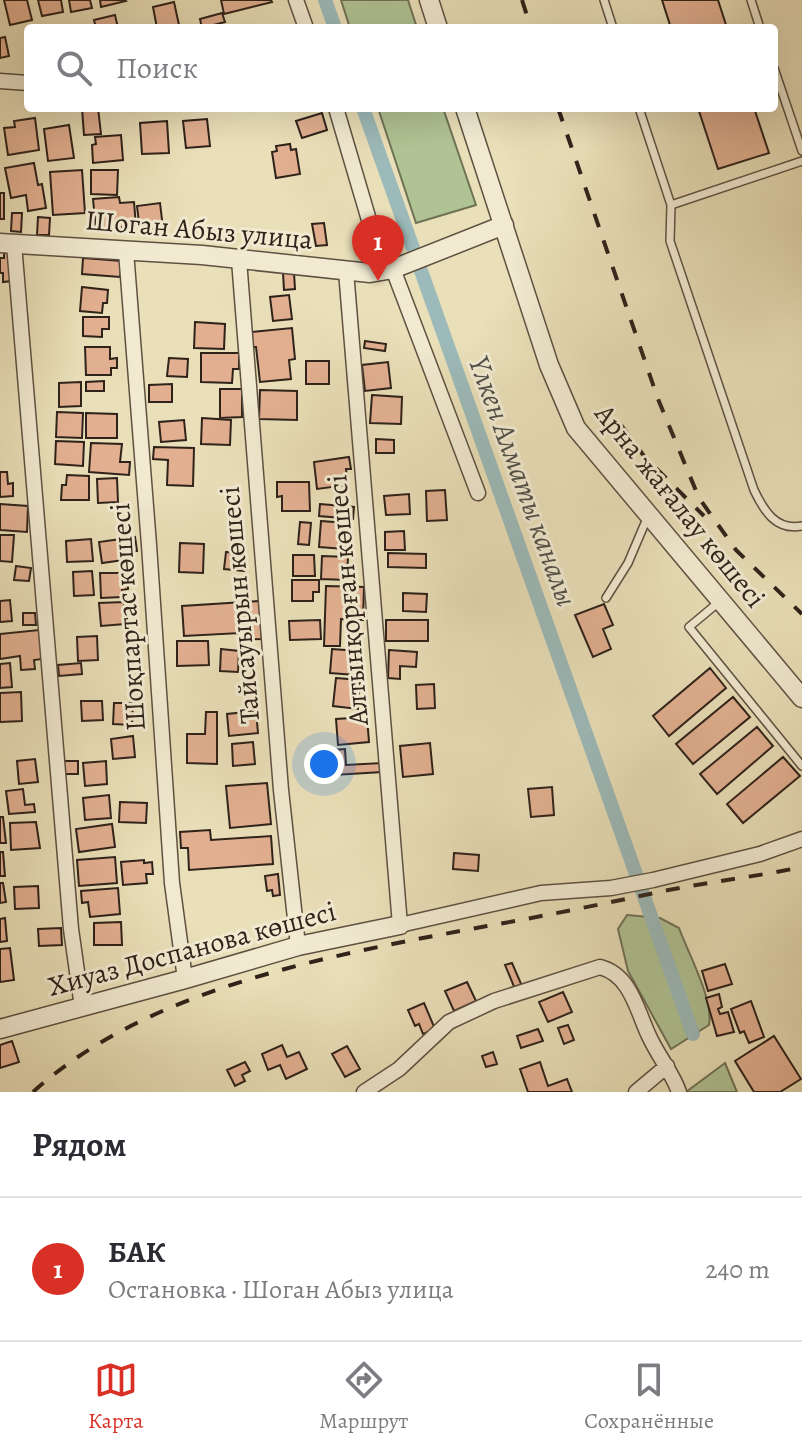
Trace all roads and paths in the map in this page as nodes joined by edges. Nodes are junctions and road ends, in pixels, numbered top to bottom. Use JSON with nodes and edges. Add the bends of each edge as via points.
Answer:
{"nodes":[{"id":1,"x":296,"y":0,"type":"edge"},
{"id":2,"x":429,"y":0,"type":"edge"},
{"id":3,"x":604,"y":0,"type":"edge"},
{"id":4,"x":751,"y":0,"type":"edge"},
{"id":5,"x":305,"y":24,"type":"edge"},
{"id":6,"x":437,"y":24,"type":"edge"},
{"id":7,"x":612,"y":24,"type":"edge"},
{"id":8,"x":759,"y":24,"type":"edge"},
{"id":9,"x":778,"y":80,"type":"edge"},
{"id":10,"x":0,"y":81,"type":"edge"},
{"id":11,"x":24,"y":83,"type":"edge"},
{"id":12,"x":337,"y":112,"type":"edge"},
{"id":13,"x":466,"y":112,"type":"edge"},
{"id":14,"x":640,"y":112,"type":"edge"},
{"id":15,"x":802,"y":151,"type":"edge"},
{"id":16,"x":802,"y":161,"type":"edge"},
{"id":17,"x":671,"y":205,"type":"junction"},
{"id":18,"x":504,"y":225,"type":"junction"},
{"id":19,"x":7,"y":243,"type":"edge"},
{"id":20,"x":126,"y":251,"type":"junction"},
{"id":21,"x":239,"y":260,"type":"junction"},
{"id":22,"x":388,"y":270,"type":"junction"},
{"id":23,"x":346,"y":271,"type":"junction"},
{"id":24,"x":478,"y":493,"type":"dead end"},
{"id":25,"x":649,"y":514,"type":"junction"},
{"id":26,"x":802,"y":526,"type":"edge"},
{"id":27,"x":606,"y":598,"type":"dead end"},
{"id":28,"x":720,"y":600,"type":"junction"},
{"id":29,"x":802,"y":698,"type":"edge"},
{"id":30,"x":802,"y":766,"type":"edge"},
{"id":31,"x":802,"y":839,"type":"edge"},
{"id":32,"x":400,"y":925,"type":"junction"},
{"id":33,"x":298,"y":946,"type":"junction"},
{"id":34,"x":185,"y":979,"type":"junction"},
{"id":35,"x":82,"y":1007,"type":"junction"},
{"id":36,"x":0,"y":1029,"type":"edge"},
{"id":37,"x":667,"y":1066,"type":"junction"},
{"id":38,"x":364,"y":1092,"type":"edge"},
{"id":39,"x":636,"y":1092,"type":"edge"},
{"id":40,"x":679,"y":1092,"type":"edge"}],
"edges":[{"from":1,"to":5,"type":"street"},
{"from":2,"to":6,"type":"street"},
{"from":3,"to":7,"type":"lane"},
{"from":4,"to":8,"type":"lane"},
{"from":9,"to":15,"type":"lane"},
{"from":10,"to":11,"type":"street"},
{"from":12,"to":22,"type":"street"},
{"from":13,"to":18,"type":"street","name":"Арна жағалау көшесі"},
{"from":14,"to":17,"type":"lane"},
{"from":16,"to":17,"type":"lane"},
{"from":17,"to":26,"type":"lane","via":[[670,241],[754,490],[776,521],[791,528]]},
{"from":18,"to":22,"type":"street"},
{"from":18,"to":25,"type":"street","name":"Арна жағалау көшесі","via":[[549,365],[576,428]]},
{"from":19,"to":20,"type":"street","name":"Шоган Абыз улица"},
{"from":19,"to":35,"type":"street"},
{"from":20,"to":21,"type":"street","name":"Шоган Абыз улица"},
{"from":20,"to":34,"type":"street","name":"Шоқпартас көшесі","via":[[172,883]]},
{"from":21,"to":23,"type":"street","name":"Шоган Абыз улица"},
{"from":21,"to":33,"type":"street","name":"Тайсауырын көшесі"},
{"from":22,"to":23,"type":"street","name":"Шоган Абыз улица"},
{"from":22,"to":24,"type":"street"},
{"from":23,"to":32,"type":"street","name":"Алтынқорған көшесі"},
{"from":25,"to":27,"type":"lane"},
{"from":25,"to":28,"type":"street","name":"Арна жағалау көшесі"},
{"from":28,"to":29,"type":"street","name":"Арна жағалау көшесі"},
{"from":28,"to":30,"type":"lane","via":[[689,627]]},
{"from":31,"to":32,"type":"street","via":[[653,880],[541,893]]},
{"from":32,"to":33,"type":"street","name":"Хиуаз Доспанова көшесі"},
{"from":33,"to":34,"type":"street","name":"Хиуаз Доспанова көшесі"},
{"from":34,"to":35,"type":"street","name":"Хиуаз Доспанова көшесі"},
{"from":35,"to":36,"type":"street","name":"Хиуаз Доспанова көшесі"},
{"from":37,"to":38,"type":"street","via":[[624,982],[613,970],[600,967],[494,1001],[449,1022],[399,1069]]},
{"from":37,"to":39,"type":"street"},
{"from":37,"to":40,"type":"street"}]}
